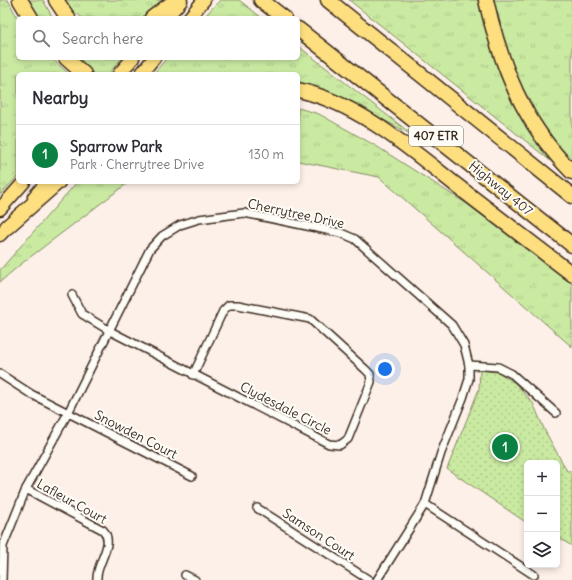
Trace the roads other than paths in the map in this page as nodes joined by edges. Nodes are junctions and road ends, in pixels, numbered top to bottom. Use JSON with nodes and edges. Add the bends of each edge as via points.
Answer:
{"nodes":[{"id":1,"x":20,"y":0,"type":"edge"},
{"id":2,"x":56,"y":0,"type":"edge"},
{"id":3,"x":176,"y":0,"type":"edge"},
{"id":4,"x":182,"y":0,"type":"edge"},
{"id":5,"x":204,"y":0,"type":"edge"},
{"id":6,"x":261,"y":0,"type":"edge"},
{"id":7,"x":328,"y":0,"type":"edge"},
{"id":8,"x":486,"y":0,"type":"edge"},
{"id":9,"x":30,"y":16,"type":"edge"},
{"id":10,"x":67,"y":16,"type":"edge"},
{"id":11,"x":155,"y":16,"type":"edge"},
{"id":12,"x":168,"y":16,"type":"edge"},
{"id":13,"x":191,"y":16,"type":"edge"},
{"id":14,"x":281,"y":16,"type":"edge"},
{"id":15,"x":300,"y":31,"type":"edge"},
{"id":16,"x":68,"y":60,"type":"edge"},
{"id":17,"x":131,"y":60,"type":"edge"},
{"id":18,"x":152,"y":60,"type":"edge"},
{"id":19,"x":82,"y":72,"type":"edge"},
{"id":20,"x":121,"y":72,"type":"edge"},
{"id":21,"x":142,"y":72,"type":"edge"},
{"id":22,"x":300,"y":90,"type":"edge"},
{"id":23,"x":572,"y":172,"type":"edge"},
{"id":24,"x":22,"y":184,"type":"edge"},
{"id":25,"x":45,"y":184,"type":"edge"},
{"id":26,"x":56,"y":184,"type":"edge"},
{"id":27,"x":572,"y":196,"type":"edge"},
{"id":28,"x":0,"y":208,"type":"edge"},
{"id":29,"x":4,"y":231,"type":"edge"},
{"id":30,"x":572,"y":245,"type":"edge"},
{"id":31,"x":572,"y":274,"type":"edge"},
{"id":32,"x":72,"y":295,"type":"dead end"},
{"id":33,"x":110,"y":331,"type":"junction"},
{"id":34,"x":469,"y":365,"type":"junction"},
{"id":35,"x":0,"y":374,"type":"edge"},
{"id":36,"x":193,"y":375,"type":"junction"},
{"id":37,"x":68,"y":413,"type":"junction"},
{"id":38,"x":556,"y":413,"type":"dead end"},
{"id":39,"x":192,"y":476,"type":"dead end"},
{"id":40,"x":26,"y":489,"type":"junction"},
{"id":41,"x":425,"y":504,"type":"junction"},
{"id":42,"x":257,"y":508,"type":"dead end"},
{"id":43,"x":185,"y":575,"type":"dead end"},
{"id":44,"x":534,"y":575,"type":"dead end"},
{"id":45,"x":2,"y":580,"type":"edge"},
{"id":46,"x":97,"y":580,"type":"edge"},
{"id":47,"x":195,"y":580,"type":"edge"},
{"id":48,"x":369,"y":580,"type":"edge"},
{"id":49,"x":377,"y":580,"type":"edge"}],
"edges":[{"from":1,"to":9,"type":"highway"},
{"from":2,"to":10,"type":"highway"},
{"from":3,"to":11,"type":"highway"},
{"from":4,"to":12,"type":"main road"},
{"from":5,"to":13,"type":"main road"},
{"from":6,"to":14,"type":"highway"},
{"from":7,"to":27,"type":"highway","number":"407 ETR"},
{"from":8,"to":23,"type":"highway","via":[[496,40],[520,103],[540,134]]},
{"from":15,"to":30,"type":"highway","name":"Highway 407","number":"407 ETR"},
{"from":16,"to":19,"type":"highway"},
{"from":17,"to":20,"type":"main road"},
{"from":18,"to":21,"type":"main road"},
{"from":22,"to":31,"type":"highway","via":[[353,112],[399,140]]},
{"from":24,"to":28,"type":"main road"},
{"from":25,"to":29,"type":"main road"},
{"from":26,"to":29,"type":"highway"},
{"from":32,"to":33,"type":"street","name":"Clydesdale Circle","via":[[82,314]]},
{"from":33,"to":34,"type":"street","name":"Cherrytree Drive","via":[[150,249],[162,236],[180,224],[244,213],[341,232],[355,239],[452,325],[464,345]]},
{"from":33,"to":36,"type":"street","name":"Clydesdale Circle"},
{"from":33,"to":37,"type":"street","name":"Cherrytree Drive"},
{"from":34,"to":38,"type":"street","via":[[498,367],[512,374]]},
{"from":34,"to":41,"type":"street","name":"Cherrytree Drive","via":[[463,398],[441,453]]},
{"from":35,"to":37,"type":"street","name":"Snowden Court"},
{"from":36,"to":36,"type":"street","name":"Clydesdale Circle","via":[[329,444],[340,445],[348,438],[371,382],[370,374],[310,319],[238,305],[229,305],[223,311]]},
{"from":37,"to":39,"type":"street","name":"Snowden Court"},
{"from":37,"to":40,"type":"street","name":"Cherrytree Drive"},
{"from":40,"to":45,"type":"street","name":"Cherrytree Drive","via":[[3,546]]},
{"from":40,"to":46,"type":"street","name":"Lafleur Court","via":[[103,530],[107,535],[108,542],[96,574]]},
{"from":41,"to":44,"type":"street"},
{"from":41,"to":49,"type":"street","name":"Cherrytree Drive"},
{"from":42,"to":48,"type":"street","name":"Samson Court"},
{"from":43,"to":47,"type":"street"}]}
